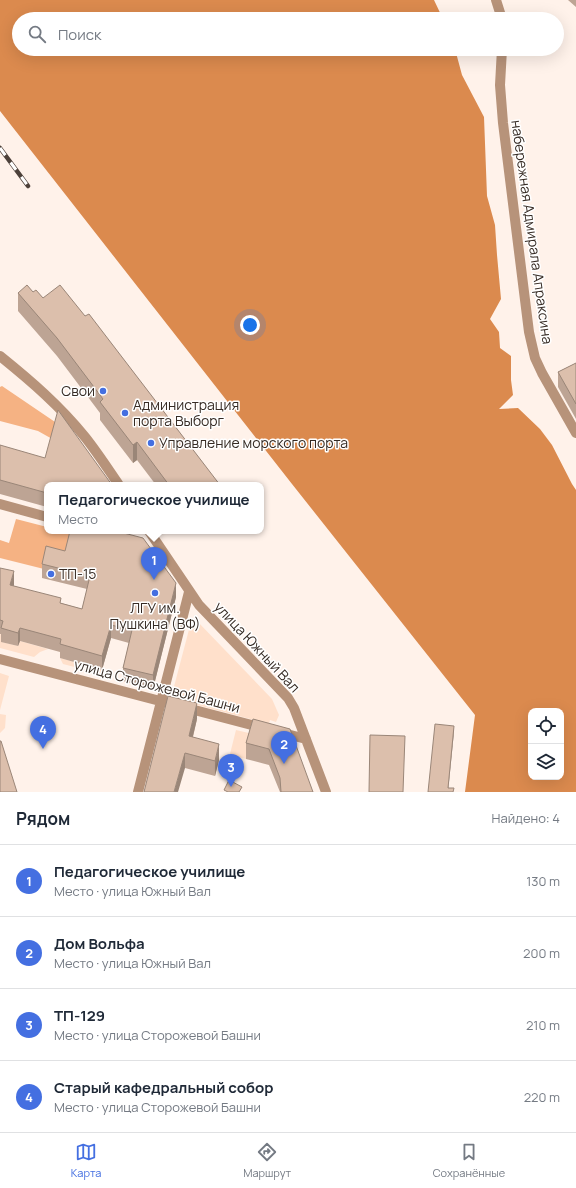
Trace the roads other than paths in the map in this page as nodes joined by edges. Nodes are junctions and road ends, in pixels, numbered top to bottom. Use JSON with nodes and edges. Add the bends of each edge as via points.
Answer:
{"nodes":[{"id":1,"x":496,"y":0,"type":"edge"},
{"id":2,"x":500,"y":12,"type":"edge"},
{"id":3,"x":502,"y":56,"type":"edge"},
{"id":4,"x":1,"y":359,"type":"edge"},
{"id":5,"x":576,"y":433,"type":"edge"},
{"id":6,"x":117,"y":482,"type":"edge"},
{"id":7,"x":0,"y":504,"type":"edge"},
{"id":8,"x":44,"y":516,"type":"edge"},
{"id":9,"x":151,"y":534,"type":"edge"},
{"id":10,"x":148,"y":545,"type":"edge"},
{"id":11,"x":160,"y":548,"type":"junction"},
{"id":12,"x":189,"y":592,"type":"junction"},
{"id":13,"x":0,"y":659,"type":"edge"},
{"id":14,"x":161,"y":701,"type":"junction"},
{"id":15,"x":306,"y":739,"type":"junction"},
{"id":16,"x":138,"y":792,"type":"edge"},
{"id":17,"x":326,"y":792,"type":"edge"}],
"edges":[{"from":1,"to":2,"type":"street"},
{"from":3,"to":5,"type":"street","name":"набережная Адмирала Апраксина","via":[[502,123],[529,332],[535,358]]},
{"from":4,"to":6,"type":"street","via":[[48,396],[69,418]]},
{"from":7,"to":8,"type":"street"},
{"from":9,"to":11,"type":"street","name":"улица Южный Вал"},
{"from":10,"to":11,"type":"street"},
{"from":11,"to":12,"type":"street","name":"улица Южный Вал"},
{"from":12,"to":14,"type":"street"},
{"from":12,"to":15,"type":"street","name":"улица Южный Вал","via":[[288,698]]},
{"from":13,"to":14,"type":"street","name":"улица Сторожевой Башни"},
{"from":14,"to":15,"type":"street","name":"улица Сторожевой Башни"},
{"from":14,"to":16,"type":"street"},
{"from":15,"to":17,"type":"street","name":"улица Южный Вал"}]}
